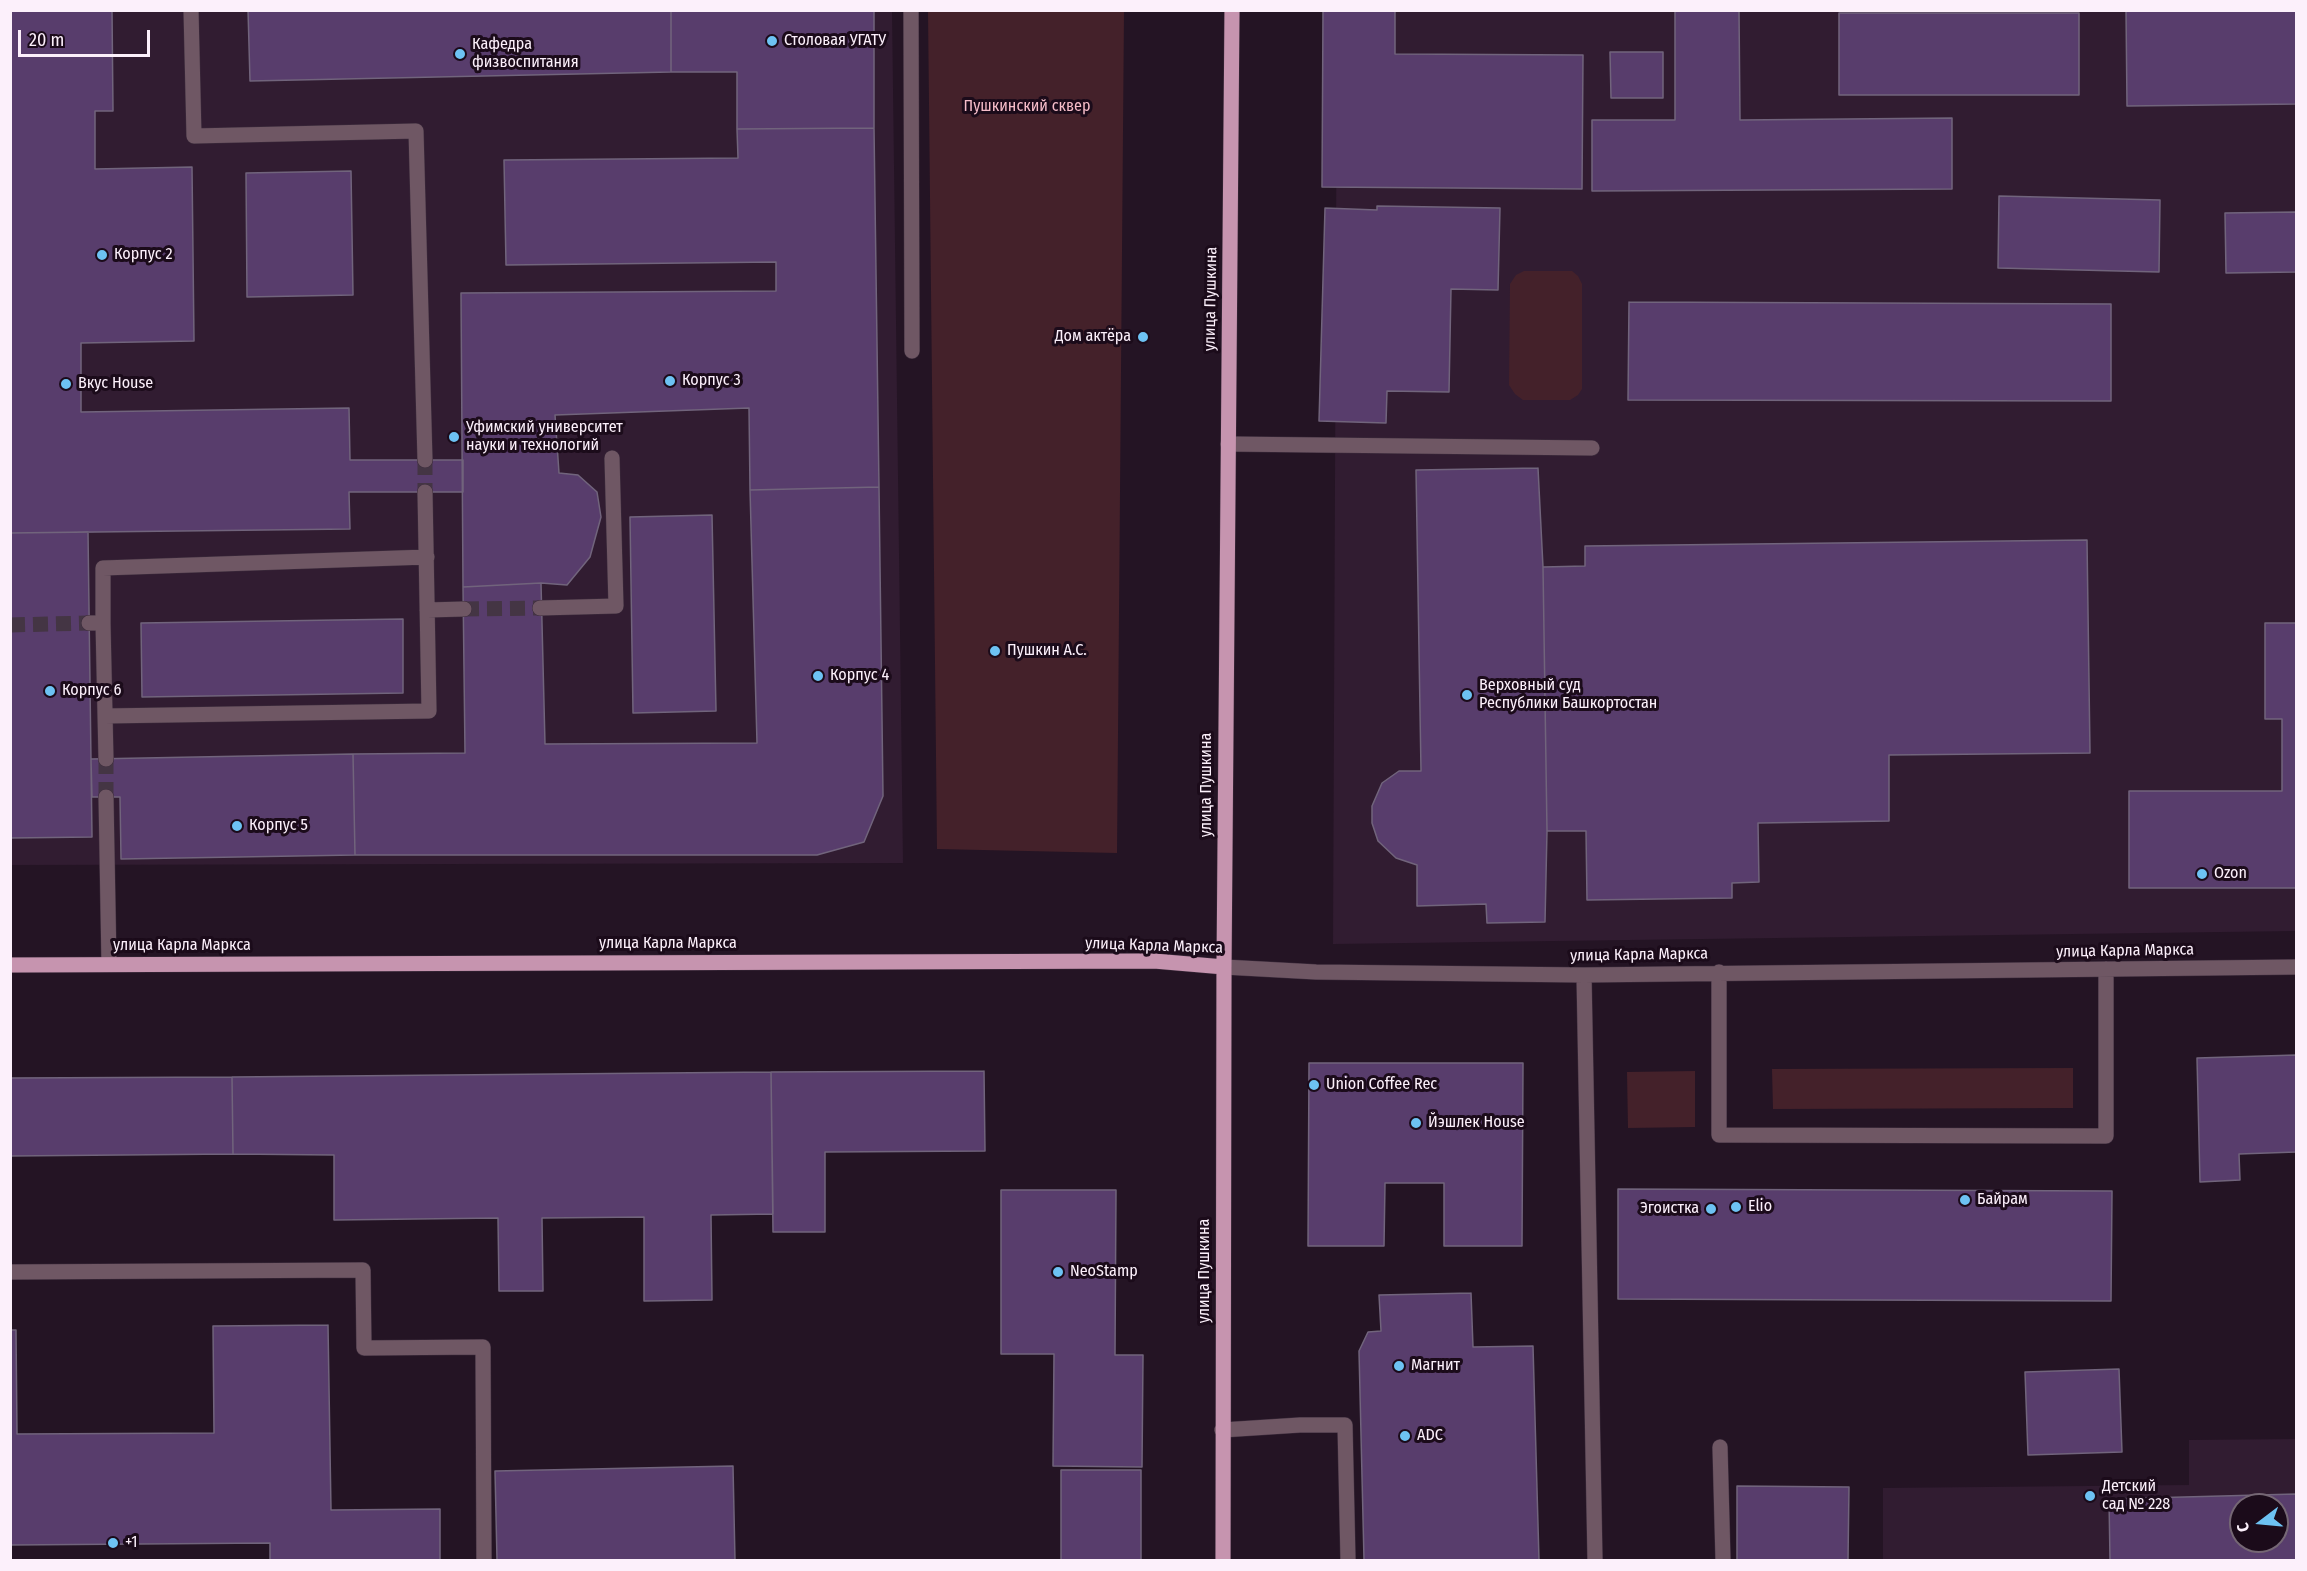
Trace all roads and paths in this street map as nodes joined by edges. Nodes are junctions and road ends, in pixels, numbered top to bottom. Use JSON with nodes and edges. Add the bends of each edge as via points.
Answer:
{"nodes":[{"id":1,"x":191,"y":10,"type":"edge"},
{"id":2,"x":911,"y":10,"type":"edge"},
{"id":3,"x":1232,"y":10,"type":"edge"},
{"id":4,"x":912,"y":351,"type":"dead end"},
{"id":5,"x":1228,"y":444,"type":"junction"},
{"id":6,"x":1592,"y":448,"type":"dead end"},
{"id":7,"x":612,"y":458,"type":"dead end"},
{"id":8,"x":425,"y":460,"type":"tunnel mouth"},
{"id":9,"x":425,"y":492,"type":"tunnel mouth"},
{"id":10,"x":427,"y":557,"type":"junction"},
{"id":11,"x":540,"y":608,"type":"tunnel mouth"},
{"id":12,"x":464,"y":609,"type":"tunnel mouth"},
{"id":13,"x":427,"y":610,"type":"junction"},
{"id":14,"x":105,"y":716,"type":"junction"},
{"id":15,"x":106,"y":759,"type":"tunnel mouth"},
{"id":16,"x":106,"y":797,"type":"tunnel mouth"},
{"id":17,"x":109,"y":964,"type":"junction"},
{"id":18,"x":10,"y":966,"type":"edge"},
{"id":19,"x":1224,"y":967,"type":"junction"},
{"id":20,"x":2296,"y":967,"type":"edge"},
{"id":21,"x":2106,"y":969,"type":"junction"},
{"id":22,"x":1719,"y":972,"type":"junction"},
{"id":23,"x":1584,"y":975,"type":"junction"},
{"id":24,"x":10,"y":1272,"type":"edge"},
{"id":25,"x":1222,"y":1430,"type":"junction"},
{"id":26,"x":1720,"y":1447,"type":"dead end"},
{"id":27,"x":484,"y":1560,"type":"edge"},
{"id":28,"x":1223,"y":1560,"type":"edge"},
{"id":29,"x":1348,"y":1560,"type":"edge"},
{"id":30,"x":1595,"y":1560,"type":"edge"},
{"id":31,"x":1723,"y":1560,"type":"edge"}],
"edges":[{"from":1,"to":8,"type":"street","via":[[194,136],[416,131]]},
{"from":2,"to":4,"type":"street"},
{"from":3,"to":5,"type":"main road","name":"улица Пушкина"},
{"from":5,"to":6,"type":"street"},
{"from":5,"to":19,"type":"main road","name":"улица Пушкина"},
{"from":7,"to":11,"type":"street","via":[[616,606]]},
{"from":9,"to":10,"type":"street"},
{"from":10,"to":13,"type":"street"},
{"from":10,"to":14,"type":"street","via":[[103,568],[96,623]]},
{"from":12,"to":13,"type":"street"},
{"from":13,"to":14,"type":"street","via":[[429,711]]},
{"from":14,"to":15,"type":"street"},
{"from":16,"to":17,"type":"street"},
{"from":17,"to":18,"type":"main road","name":"улица Карла Маркса"},
{"from":17,"to":19,"type":"main road","name":"улица Карла Маркса","via":[[1154,961]]},
{"from":19,"to":23,"type":"street","name":"улица Карла Маркса"},
{"from":19,"to":25,"type":"main road","name":"улица Пушкина"},
{"from":20,"to":21,"type":"street","name":"улица Карла Маркса"},
{"from":21,"to":22,"type":"street","name":"улица Карла Маркса"},
{"from":21,"to":22,"type":"street","via":[[2106,1136],[1719,1135]]},
{"from":22,"to":23,"type":"street","name":"улица Карла Маркса"},
{"from":23,"to":30,"type":"street"},
{"from":24,"to":27,"type":"street","via":[[363,1270],[364,1348],[483,1347]]},
{"from":25,"to":28,"type":"main road","name":"улица Пушкина"},
{"from":25,"to":29,"type":"street","via":[[1345,1425]]},
{"from":26,"to":31,"type":"street"}]}
